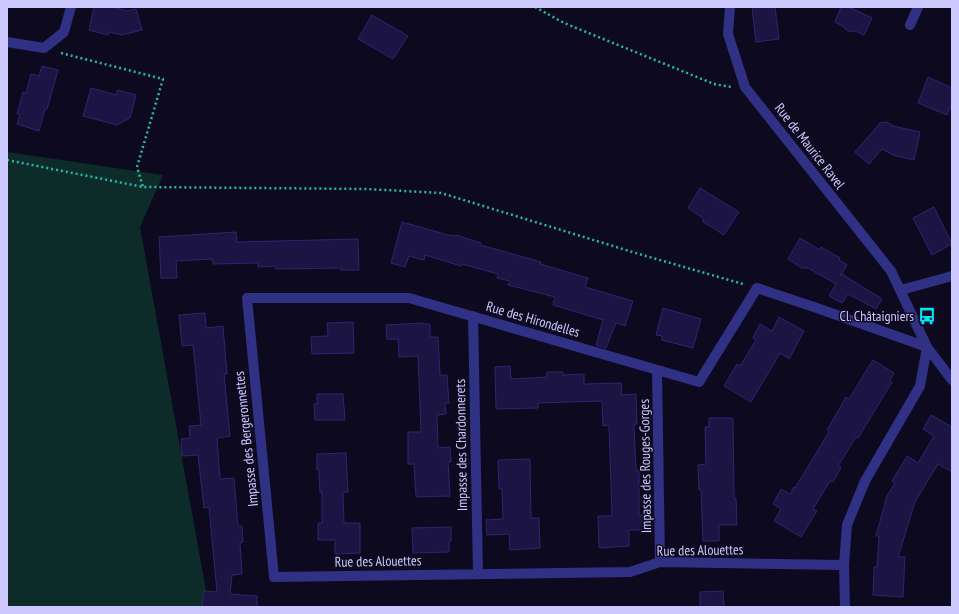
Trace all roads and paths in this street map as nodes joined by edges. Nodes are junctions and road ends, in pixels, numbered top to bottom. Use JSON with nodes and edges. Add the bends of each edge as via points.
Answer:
{"nodes":[{"id":1,"x":71,"y":7,"type":"edge"},
{"id":2,"x":535,"y":7,"type":"edge"},
{"id":3,"x":730,"y":7,"type":"edge"},
{"id":4,"x":918,"y":7,"type":"edge"},
{"id":5,"x":910,"y":25,"type":"dead end"},
{"id":6,"x":7,"y":42,"type":"edge"},
{"id":7,"x":44,"y":48,"type":"junction"},
{"id":8,"x":745,"y":87,"type":"junction"},
{"id":9,"x":7,"y":160,"type":"edge"},
{"id":10,"x":143,"y":187,"type":"junction"},
{"id":11,"x":952,"y":276,"type":"edge"},
{"id":12,"x":757,"y":288,"type":"junction"},
{"id":13,"x":901,"y":290,"type":"junction"},
{"id":14,"x":247,"y":298,"type":"joint"},
{"id":15,"x":473,"y":316,"type":"junction"},
{"id":16,"x":927,"y":347,"type":"junction"},
{"id":17,"x":657,"y":370,"type":"junction"},
{"id":18,"x":952,"y":380,"type":"edge"},
{"id":19,"x":660,"y":562,"type":"junction"},
{"id":20,"x":844,"y":565,"type":"junction"},
{"id":21,"x":478,"y":574,"type":"junction"},
{"id":22,"x":274,"y":577,"type":"joint"},
{"id":23,"x":845,"y":607,"type":"edge"}],
"edges":[{"from":1,"to":7,"type":"street","via":[[64,32]]},
{"from":2,"to":8,"type":"path","via":[[564,23],[714,84]]},
{"from":3,"to":8,"type":"street","name":"Rue de Maurice Ravel","via":[[728,34]]},
{"from":4,"to":5,"type":"street"},
{"from":6,"to":7,"type":"street"},
{"from":7,"to":10,"type":"path","via":[[163,79],[137,167]]},
{"from":8,"to":13,"type":"street","name":"Rue de Maurice Ravel","via":[[891,271]]},
{"from":9,"to":10,"type":"path"},
{"from":10,"to":12,"type":"path","via":[[367,189],[441,193]]},
{"from":11,"to":13,"type":"street"},
{"from":12,"to":16,"type":"street"},
{"from":12,"to":17,"type":"street","name":"Rue des Hirondelles","via":[[700,382]]},
{"from":13,"to":16,"type":"street","name":"Rue de Maurice Ravel"},
{"from":14,"to":15,"type":"street","name":"Rue des Hirondelles","via":[[409,298]]},
{"from":14,"to":22,"type":"street","name":"Impasse des Bergeronnettes"},
{"from":15,"to":17,"type":"street","name":"Rue des Hirondelles"},
{"from":15,"to":21,"type":"street","name":"Impasse des Chardonnerets"},
{"from":16,"to":18,"type":"street","name":"Rue de Maurice Ravel"},
{"from":16,"to":20,"type":"street","via":[[920,386],[866,481],[847,525]]},
{"from":17,"to":19,"type":"street","name":"Impasse des Rouges-Gorges"},
{"from":19,"to":20,"type":"street","name":"Rue des Alouettes"},
{"from":19,"to":21,"type":"street","name":"Rue des Alouettes","via":[[630,572]]},
{"from":20,"to":23,"type":"street"},
{"from":21,"to":22,"type":"street","name":"Rue des Alouettes"}]}
